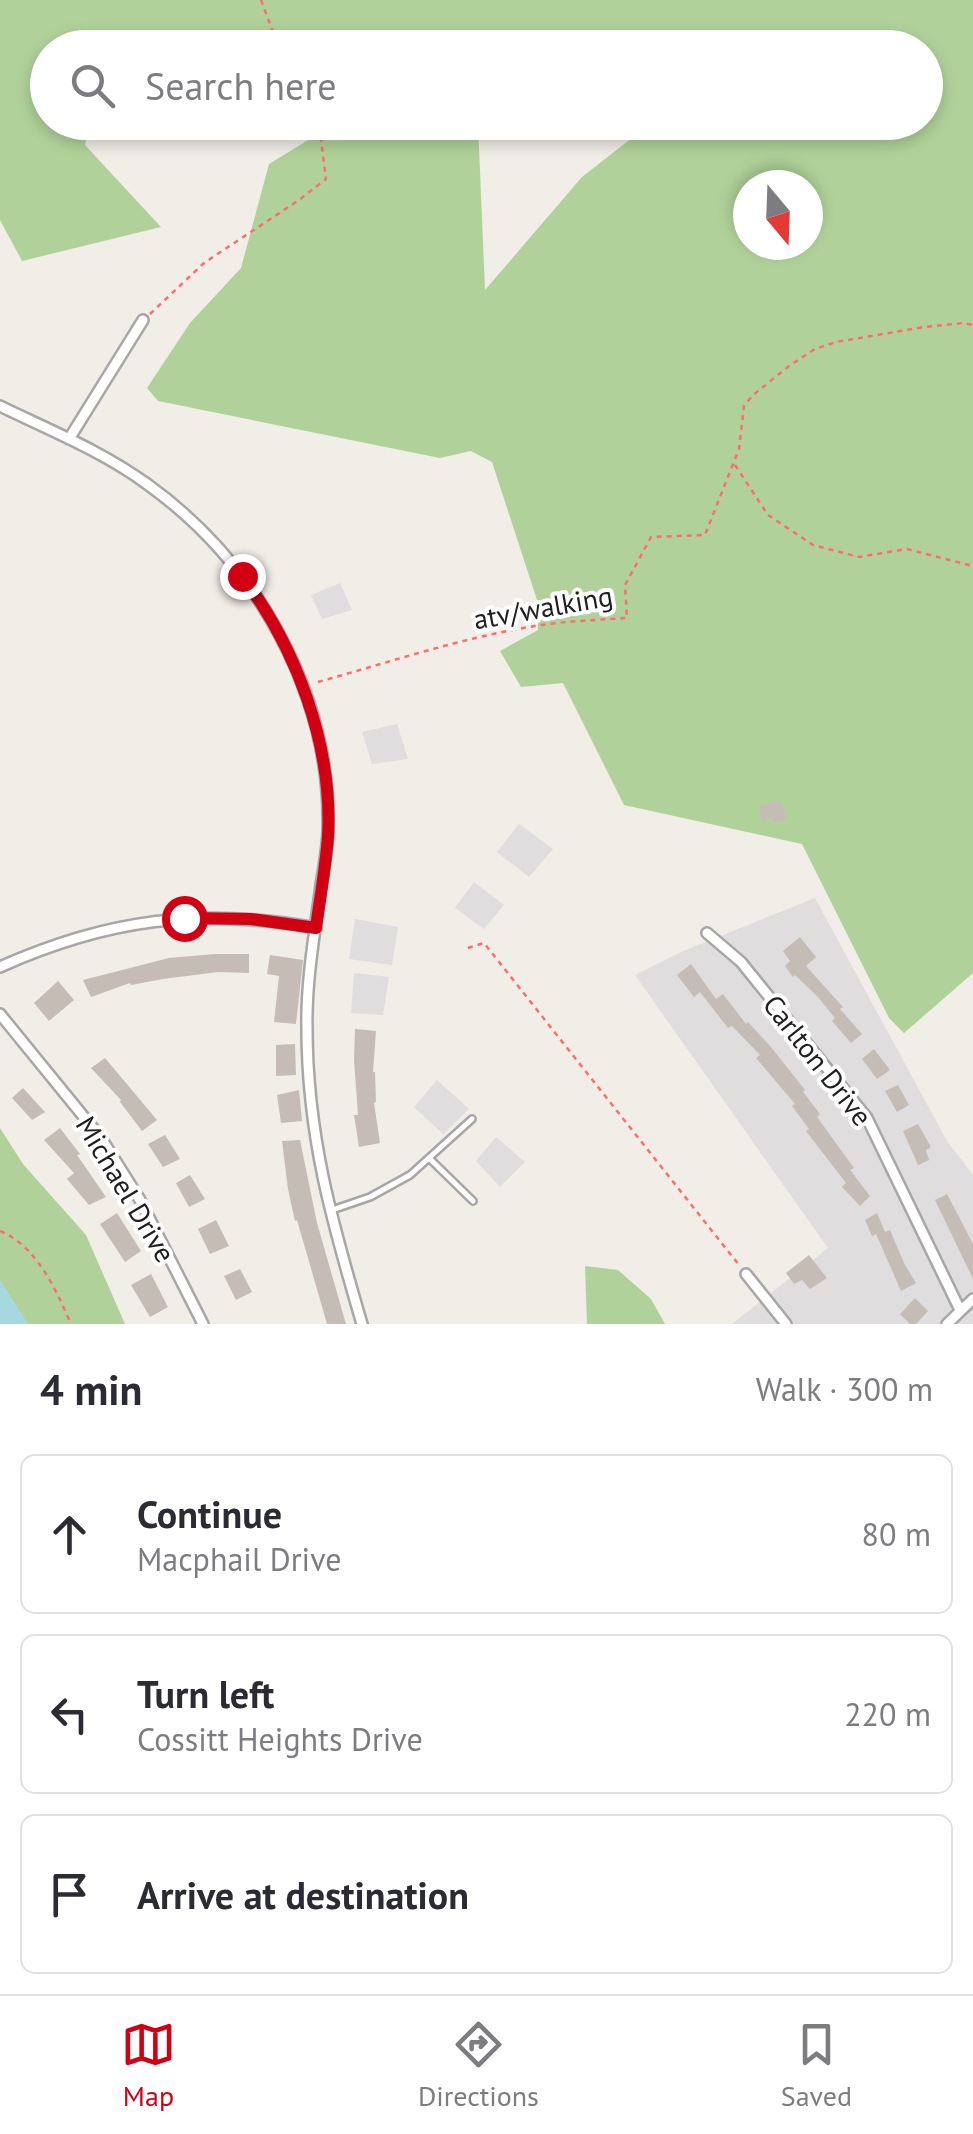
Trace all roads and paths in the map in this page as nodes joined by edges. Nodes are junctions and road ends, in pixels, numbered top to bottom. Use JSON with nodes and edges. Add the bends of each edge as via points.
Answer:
{"nodes":[{"id":1,"x":261,"y":0,"type":"edge"},
{"id":2,"x":272,"y":30,"type":"edge"},
{"id":3,"x":321,"y":140,"type":"edge"},
{"id":4,"x":143,"y":320,"type":"joint"},
{"id":5,"x":973,"y":325,"type":"edge"},
{"id":6,"x":0,"y":406,"type":"edge"},
{"id":7,"x":69,"y":439,"type":"junction"},
{"id":8,"x":733,"y":463,"type":"junction"},
{"id":9,"x":973,"y":566,"type":"edge"},
{"id":10,"x":318,"y":682,"type":"dead end"},
{"id":11,"x":316,"y":928,"type":"junction"},
{"id":12,"x":707,"y":932,"type":"dead end"},
{"id":13,"x":468,"y":948,"type":"dead end"},
{"id":14,"x":0,"y":967,"type":"edge"},
{"id":15,"x":0,"y":1014,"type":"edge"},
{"id":16,"x":472,"y":1119,"type":"dead end"},
{"id":17,"x":429,"y":1158,"type":"junction"},
{"id":18,"x":473,"y":1201,"type":"dead end"},
{"id":19,"x":329,"y":1210,"type":"junction"},
{"id":20,"x":0,"y":1231,"type":"edge"},
{"id":21,"x":746,"y":1274,"type":"joint"},
{"id":22,"x":973,"y":1300,"type":"edge"},
{"id":23,"x":960,"y":1310,"type":"junction"},
{"id":24,"x":71,"y":1324,"type":"edge"},
{"id":25,"x":202,"y":1324,"type":"edge"},
{"id":26,"x":362,"y":1324,"type":"edge"},
{"id":27,"x":786,"y":1324,"type":"edge"},
{"id":28,"x":947,"y":1324,"type":"edge"}],
"edges":[{"from":1,"to":2,"type":"path"},
{"from":3,"to":4,"type":"path","via":[[326,178],[204,263]]},
{"from":4,"to":7,"type":"street"},
{"from":5,"to":8,"type":"path","name":"atv/walking","via":[[924,326],[815,349],[744,406]]},
{"from":6,"to":7,"type":"street"},
{"from":7,"to":11,"type":"street","via":[[145,482],[195,524],[252,590],[286,645],[317,737],[328,802]]},
{"from":8,"to":9,"type":"path","via":[[768,515],[814,546],[859,557],[907,549]]},
{"from":8,"to":10,"type":"path","name":"atv/walking","via":[[704,536],[651,537],[625,585],[627,618],[491,634]]},
{"from":11,"to":14,"type":"street","via":[[251,919],[152,921],[76,937]]},
{"from":11,"to":19,"type":"street","via":[[306,1024],[314,1133]]},
{"from":12,"to":23,"type":"street","name":"Carlton Drive","via":[[741,962],[866,1118]]},
{"from":13,"to":21,"type":"path","via":[[484,943]]},
{"from":15,"to":25,"type":"street","name":"Michael Drive","via":[[102,1138]]},
{"from":16,"to":17,"type":"lane"},
{"from":17,"to":18,"type":"lane"},
{"from":17,"to":19,"type":"lane","via":[[388,1189]]},
{"from":19,"to":26,"type":"street"},
{"from":20,"to":24,"type":"path","via":[[34,1257]]},
{"from":21,"to":27,"type":"street"},
{"from":22,"to":23,"type":"street"},
{"from":23,"to":28,"type":"street"}]}
